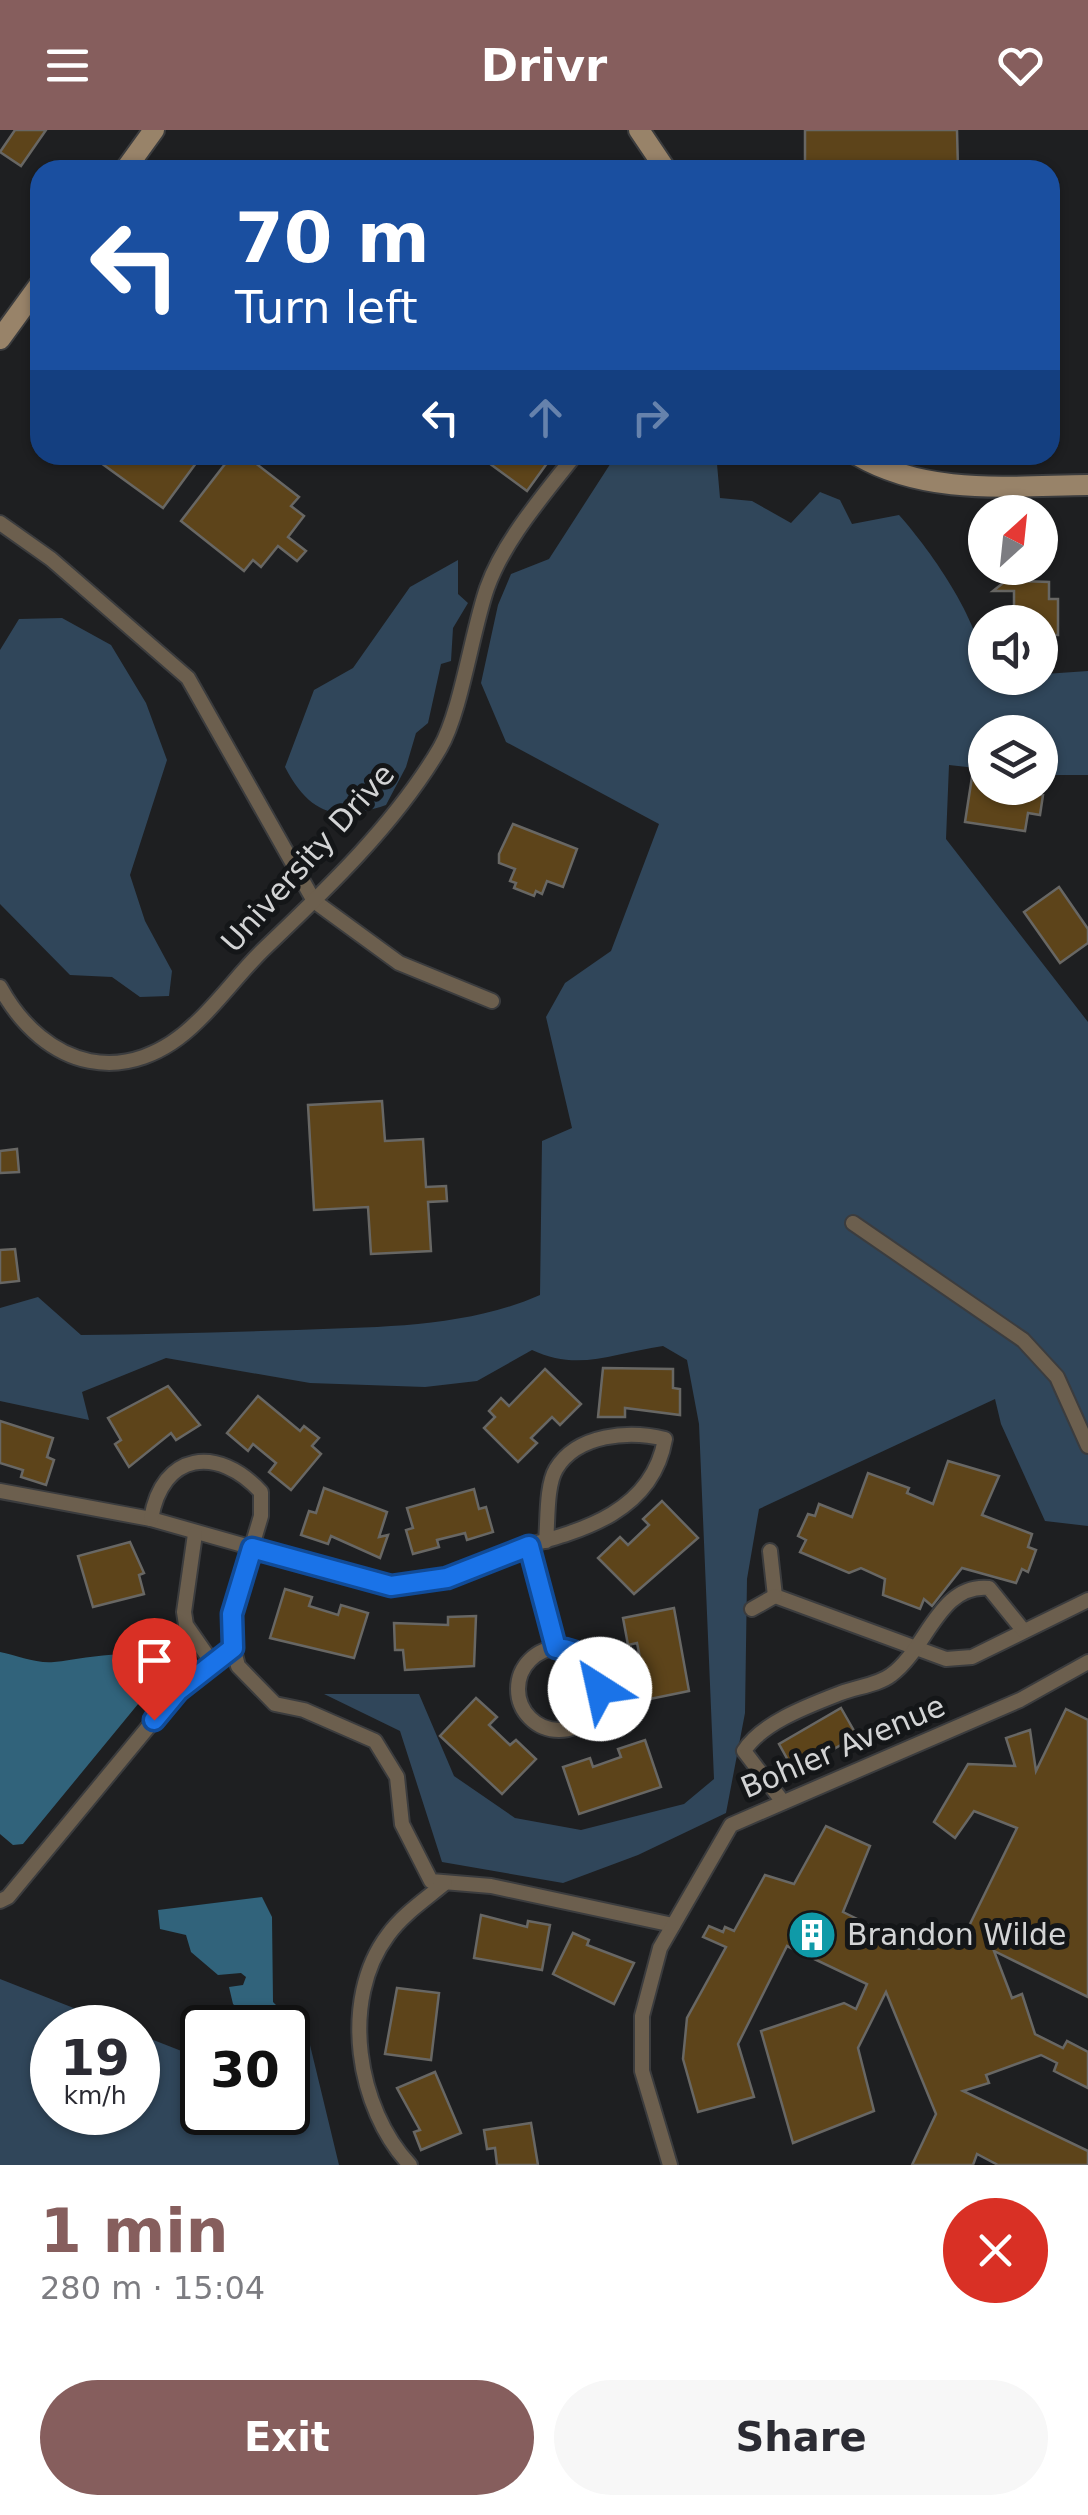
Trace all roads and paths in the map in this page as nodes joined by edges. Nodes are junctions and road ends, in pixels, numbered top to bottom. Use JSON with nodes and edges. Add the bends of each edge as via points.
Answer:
{"nodes":[{"id":1,"x":154,"y":130,"type":"edge"},
{"id":2,"x":639,"y":130,"type":"edge"},
{"id":3,"x":132,"y":160,"type":"edge"},
{"id":4,"x":659,"y":160,"type":"edge"},
{"id":5,"x":30,"y":298,"type":"edge"},
{"id":6,"x":0,"y":339,"type":"edge"},
{"id":7,"x":568,"y":465,"type":"edge"},
{"id":8,"x":879,"y":465,"type":"edge"},
{"id":9,"x":1088,"y":485,"type":"edge"},
{"id":10,"x":0,"y":524,"type":"edge"},
{"id":11,"x":314,"y":902,"type":"junction"},
{"id":12,"x":0,"y":987,"type":"edge"},
{"id":13,"x":492,"y":1001,"type":"dead end"},
{"id":14,"x":852,"y":1222,"type":"dead end"},
{"id":15,"x":1088,"y":1446,"type":"edge"},
{"id":16,"x":0,"y":1491,"type":"edge"},
{"id":17,"x":151,"y":1519,"type":"junction"},
{"id":18,"x":195,"y":1534,"type":"junction"},
{"id":19,"x":546,"y":1541,"type":"junction"},
{"id":20,"x":529,"y":1546,"type":"junction"},
{"id":21,"x":252,"y":1548,"type":"junction"},
{"id":22,"x":770,"y":1552,"type":"dead end"},
{"id":23,"x":774,"y":1596,"type":"junction"},
{"id":24,"x":1088,"y":1600,"type":"edge"},
{"id":25,"x":752,"y":1609,"type":"dead end"},
{"id":26,"x":1023,"y":1630,"type":"junction"},
{"id":27,"x":233,"y":1648,"type":"junction"},
{"id":28,"x":556,"y":1648,"type":"junction"},
{"id":29,"x":915,"y":1649,"type":"junction"},
{"id":30,"x":211,"y":1662,"type":"junction"},
{"id":31,"x":1088,"y":1662,"type":"edge"},
{"id":32,"x":783,"y":1802,"type":"junction"},
{"id":33,"x":445,"y":1883,"type":"junction"},
{"id":34,"x":0,"y":1901,"type":"edge"},
{"id":35,"x":673,"y":1925,"type":"junction"},
{"id":36,"x":410,"y":2165,"type":"edge"},
{"id":37,"x":670,"y":2165,"type":"edge"}],
"edges":[{"from":1,"to":3,"type":"main road"},
{"from":2,"to":4,"type":"main road"},
{"from":5,"to":6,"type":"main road"},
{"from":7,"to":11,"type":"street","name":"University Drive","via":[[488,584],[442,745],[390,817]]},
{"from":8,"to":9,"type":"main road","via":[[960,487]]},
{"from":10,"to":11,"type":"street","via":[[188,678]]},
{"from":11,"to":12,"type":"street","name":"University Drive","via":[[197,1022],[156,1053],[107,1064],[55,1052],[16,1016]]},
{"from":11,"to":13,"type":"street","via":[[399,963]]},
{"from":14,"to":15,"type":"street","via":[[1023,1340],[1057,1377]]},
{"from":16,"to":17,"type":"street"},
{"from":17,"to":18,"type":"street"},
{"from":17,"to":21,"type":"street","via":[[168,1473],[195,1461],[225,1465],[261,1492]]},
{"from":18,"to":21,"type":"street"},
{"from":18,"to":30,"type":"street","via":[[184,1612]]},
{"from":19,"to":19,"type":"street","via":[[598,1526],[645,1488],[664,1440],[601,1438],[575,1449],[554,1471]]},
{"from":19,"to":20,"type":"street"},
{"from":20,"to":21,"type":"street","via":[[447,1578],[391,1586]]},
{"from":20,"to":28,"type":"street"},
{"from":21,"to":27,"type":"street","via":[[232,1614]]},
{"from":22,"to":23,"type":"street"},
{"from":23,"to":25,"type":"street"},
{"from":23,"to":29,"type":"street"},
{"from":24,"to":26,"type":"street"},
{"from":26,"to":29,"type":"street","via":[[972,1657],[946,1659]]},
{"from":26,"to":29,"type":"street","via":[[989,1588],[972,1586],[955,1595]]},
{"from":27,"to":30,"type":"street"},
{"from":27,"to":33,"type":"street","via":[[238,1666],[275,1704],[375,1740],[397,1776],[402,1824],[418,1860],[431,1881]]},
{"from":28,"to":28,"type":"street","via":[[531,1658],[518,1695],[542,1726],[568,1729],[598,1703],[598,1676],[582,1654]]},
{"from":29,"to":32,"type":"street","via":[[890,1676],[753,1736],[744,1750]]},
{"from":30,"to":34,"type":"street","via":[[178,1691]]},
{"from":31,"to":32,"type":"street","name":"Bohler Avenue","via":[[1020,1700]]},
{"from":32,"to":35,"type":"street","name":"Bohler Avenue","via":[[731,1825]]},
{"from":33,"to":35,"type":"street","via":[[491,1886]]},
{"from":33,"to":36,"type":"street","via":[[388,1935],[368,1971],[358,2041],[373,2105],[391,2145]]},
{"from":35,"to":37,"type":"street","name":"Bohler Avenue","via":[[642,2016],[642,2071]]}]}
